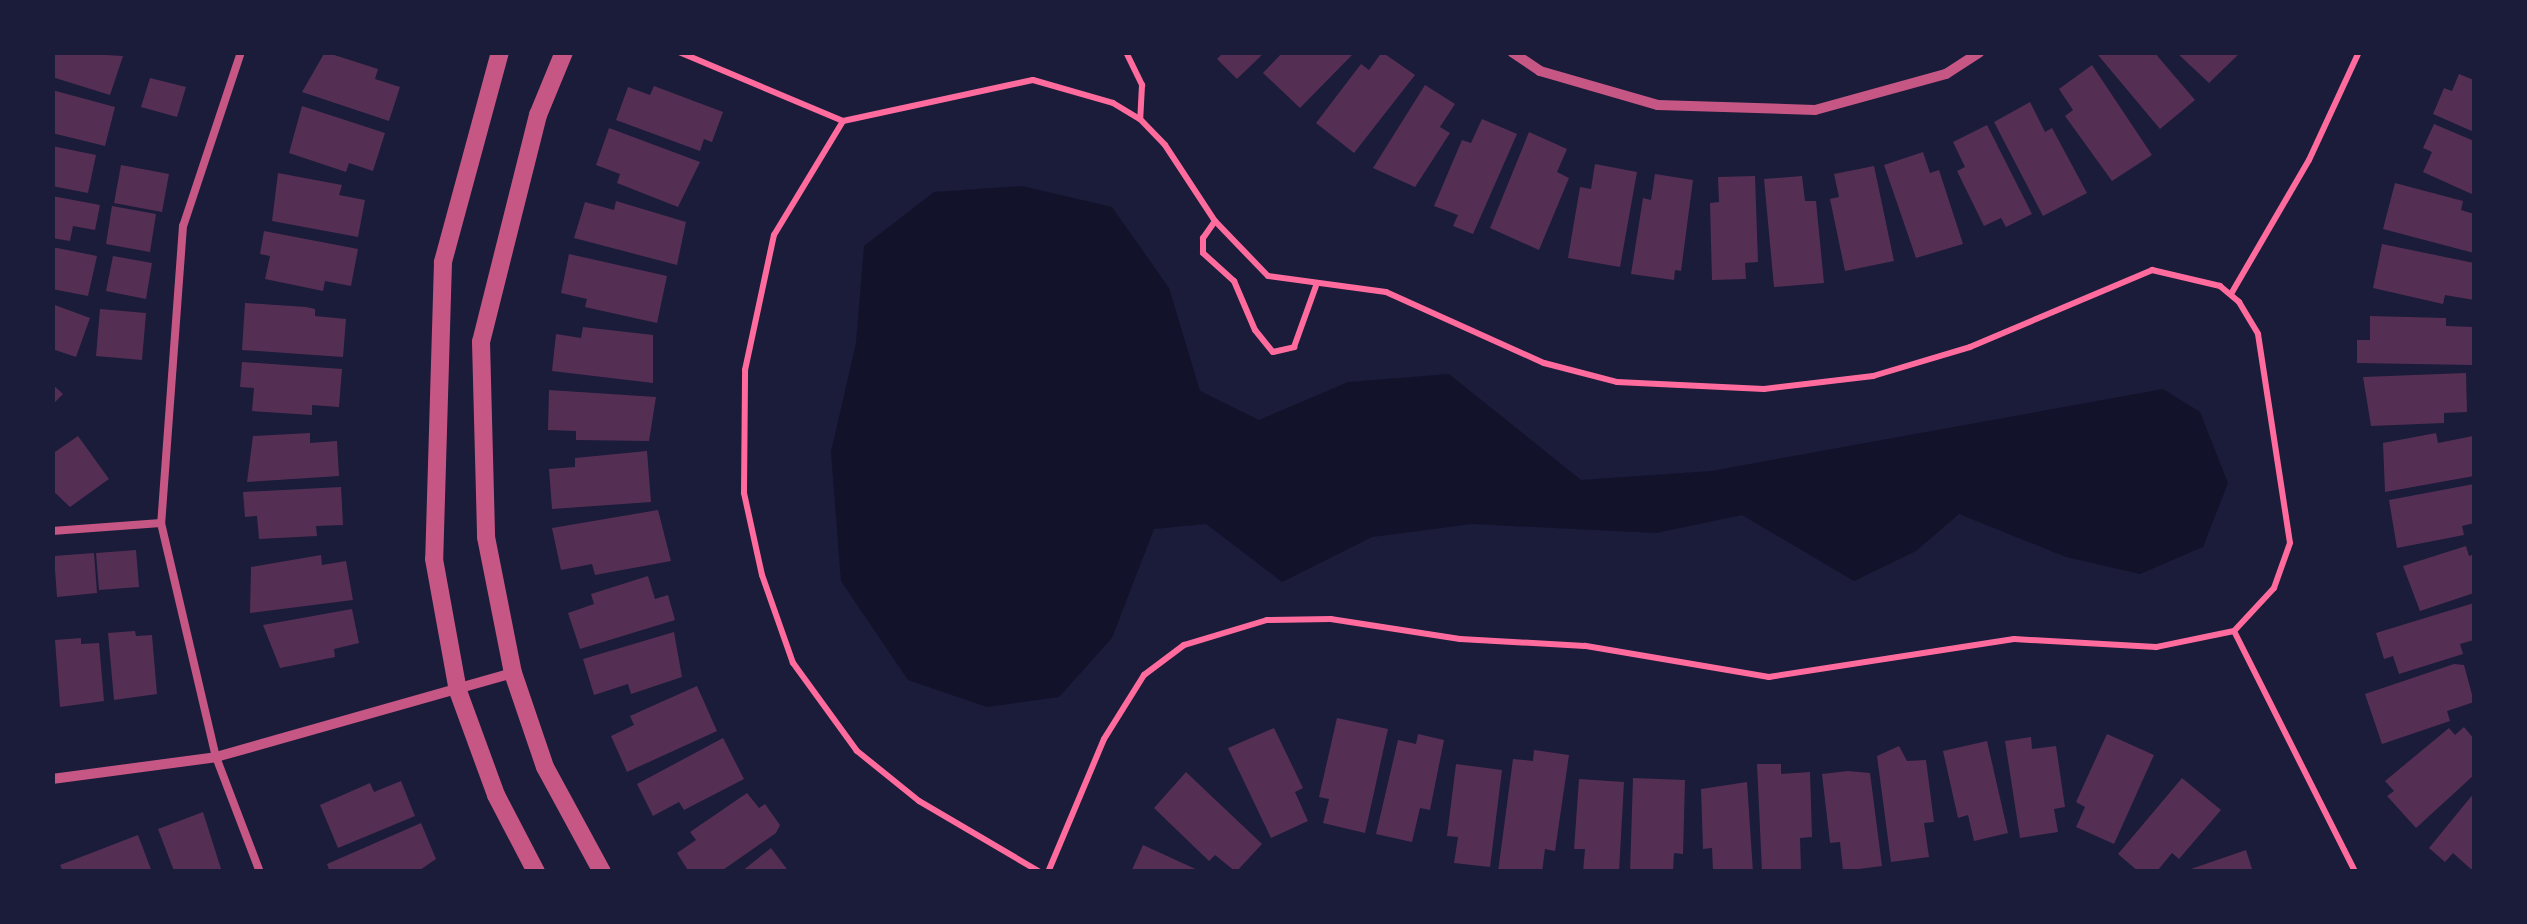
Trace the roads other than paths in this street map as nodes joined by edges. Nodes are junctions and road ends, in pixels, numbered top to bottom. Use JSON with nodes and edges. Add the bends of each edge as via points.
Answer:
{"nodes":[{"id":1,"x":241,"y":52,"type":"edge"},
{"id":2,"x":500,"y":52,"type":"edge"},
{"id":3,"x":564,"y":52,"type":"edge"},
{"id":4,"x":1512,"y":52,"type":"edge"},
{"id":5,"x":1980,"y":52,"type":"edge"},
{"id":6,"x":161,"y":523,"type":"junction"},
{"id":7,"x":52,"y":530,"type":"edge"},
{"id":8,"x":513,"y":673,"type":"junction"},
{"id":9,"x":458,"y":690,"type":"junction"},
{"id":10,"x":216,"y":757,"type":"junction"},
{"id":11,"x":52,"y":779,"type":"edge"},
{"id":12,"x":260,"y":872,"type":"edge"},
{"id":13,"x":536,"y":872,"type":"edge"},
{"id":14,"x":602,"y":872,"type":"edge"}],
"edges":[{"from":1,"to":6,"type":"lane","via":[[183,226]]},
{"from":2,"to":9,"type":"street","via":[[443,262],[434,559]]},
{"from":3,"to":8,"type":"street","via":[[538,114],[481,342],[486,537]]},
{"from":4,"to":5,"type":"street","via":[[1540,71],[1658,105],[1815,110],[1946,74]]},
{"from":6,"to":7,"type":"lane"},
{"from":6,"to":10,"type":"lane"},
{"from":8,"to":9,"type":"street"},
{"from":8,"to":14,"type":"street","via":[[545,768]]},
{"from":9,"to":10,"type":"street"},
{"from":9,"to":13,"type":"street","via":[[496,795]]},
{"from":10,"to":11,"type":"street"},
{"from":10,"to":12,"type":"lane"}]}
